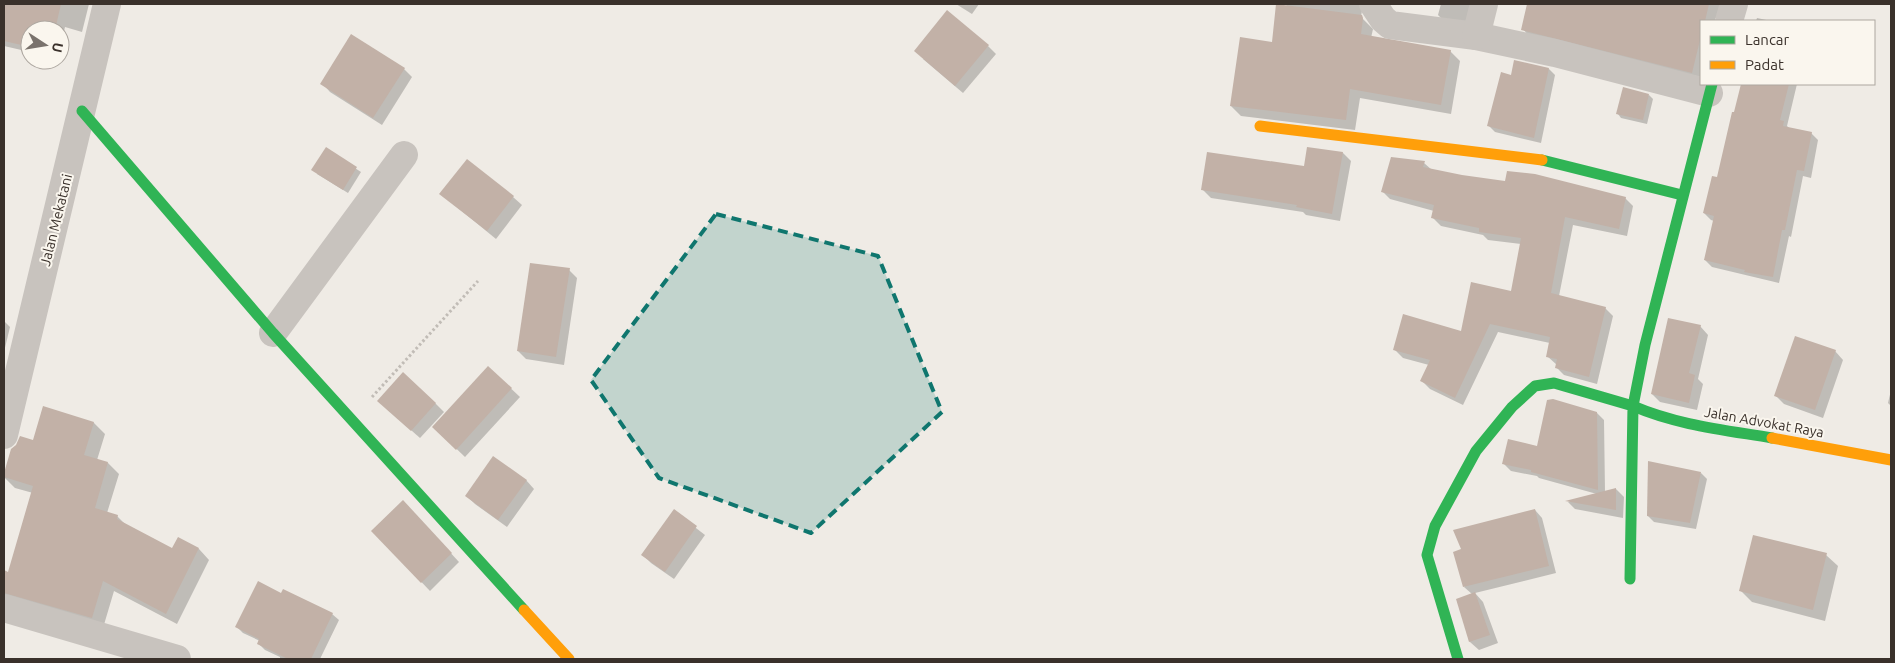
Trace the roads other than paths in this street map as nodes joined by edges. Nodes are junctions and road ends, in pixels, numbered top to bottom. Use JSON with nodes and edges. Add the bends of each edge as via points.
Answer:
{"nodes":[{"id":1,"x":107,"y":4,"type":"edge"},
{"id":2,"x":1373,"y":4,"type":"edge"},
{"id":3,"x":1484,"y":4,"type":"edge"},
{"id":4,"x":1734,"y":4,"type":"edge"},
{"id":5,"x":1729,"y":20,"type":"edge"},
{"id":6,"x":1476,"y":36,"type":"junction"},
{"id":7,"x":1711,"y":88,"type":"edge"},
{"id":8,"x":82,"y":111,"type":"junction"},
{"id":9,"x":1260,"y":126,"type":"dead end"},
{"id":10,"x":404,"y":156,"type":"dead end"},
{"id":11,"x":1682,"y":195,"type":"junction"},
{"id":12,"x":273,"y":333,"type":"junction"},
{"id":13,"x":1633,"y":406,"type":"junction"},
{"id":14,"x":4,"y":435,"type":"edge"},
{"id":15,"x":1891,"y":460,"type":"edge"},
{"id":16,"x":1630,"y":579,"type":"dead end"},
{"id":17,"x":4,"y":608,"type":"edge"},
{"id":18,"x":177,"y":659,"type":"edge"},
{"id":19,"x":569,"y":659,"type":"edge"},
{"id":20,"x":1458,"y":659,"type":"edge"}],
"edges":[{"from":1,"to":8,"type":"street","name":"Jalan Mekatani"},
{"from":2,"to":6,"type":"street","via":[[1390,25]]},
{"from":3,"to":6,"type":"street"},
{"from":4,"to":5,"type":"street"},
{"from":6,"to":7,"type":"street"},
{"from":7,"to":11,"type":"street"},
{"from":8,"to":12,"type":"street"},
{"from":8,"to":14,"type":"street","name":"Jalan Mekatani"},
{"from":9,"to":11,"type":"street","via":[[1538,159]]},
{"from":10,"to":12,"type":"street"},
{"from":11,"to":13,"type":"street"},
{"from":12,"to":19,"type":"street"},
{"from":13,"to":15,"type":"street","name":"Jalan Advokat Raya","via":[[1677,421]]},
{"from":13,"to":16,"type":"street"},
{"from":13,"to":20,"type":"street","name":"Jalan Advokat Raya","via":[[1554,383],[1535,386],[1512,407],[1476,451],[1435,526],[1427,555]]},
{"from":17,"to":18,"type":"street"}]}
